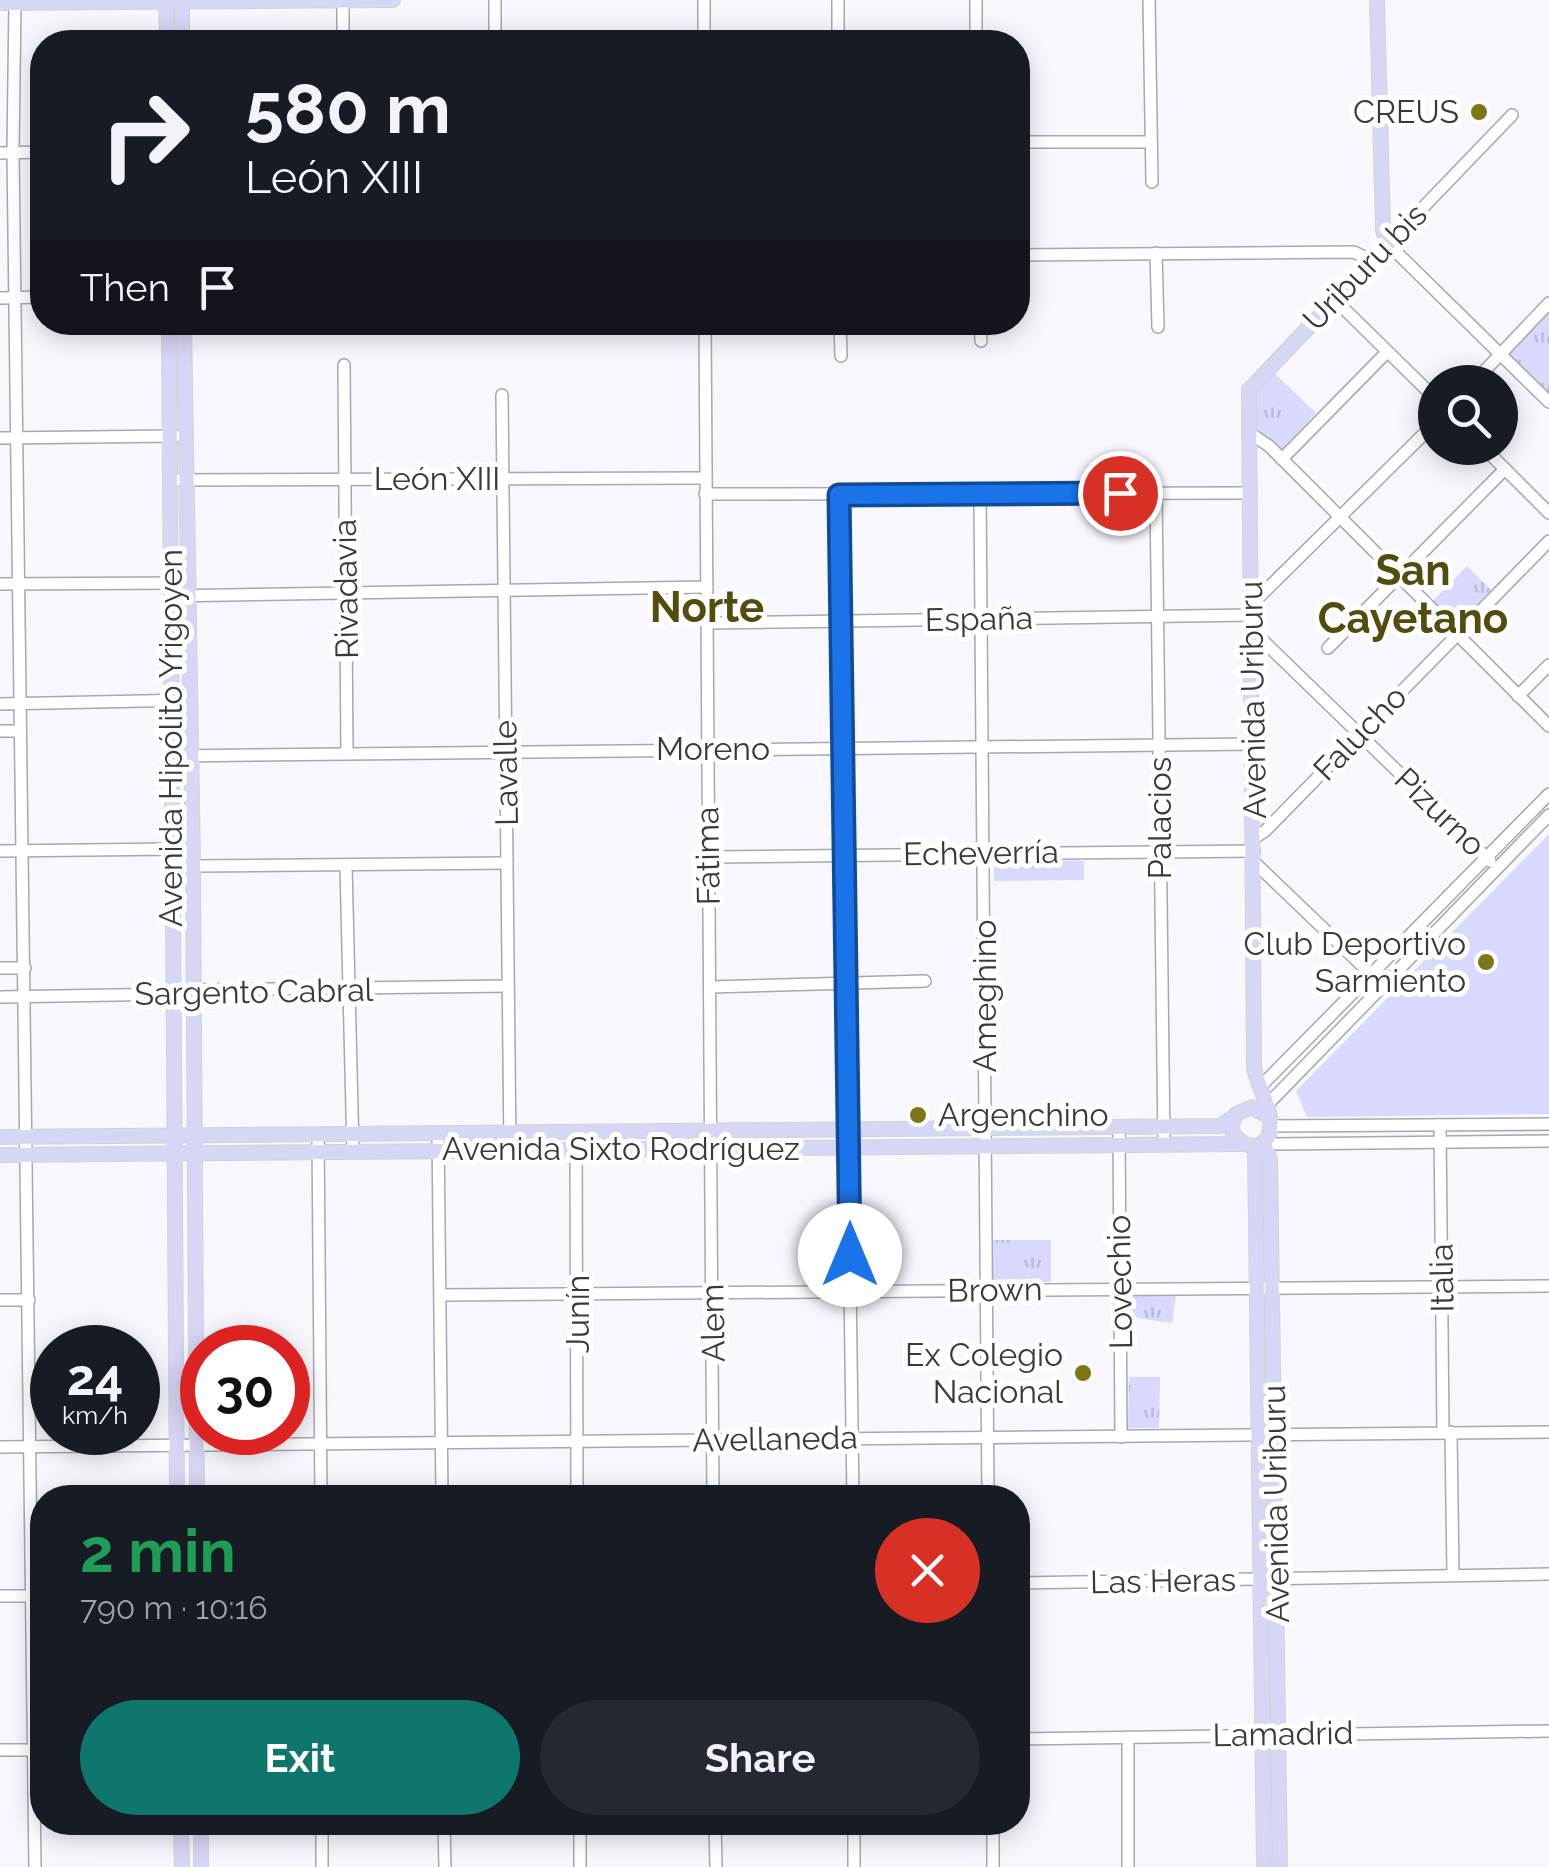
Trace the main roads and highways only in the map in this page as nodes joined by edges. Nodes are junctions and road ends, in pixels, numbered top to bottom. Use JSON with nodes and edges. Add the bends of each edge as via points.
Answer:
{"nodes":[{"id":1,"x":342,"y":0,"type":"edge"},
{"id":2,"x":393,"y":0,"type":"edge"},
{"id":3,"x":1378,"y":0,"type":"edge"},
{"id":4,"x":104,"y":1,"type":"edge"},
{"id":5,"x":174,"y":2,"type":"edge"},
{"id":6,"x":8,"y":3,"type":"edge"},
{"id":7,"x":168,"y":30,"type":"edge"},
{"id":8,"x":180,"y":30,"type":"edge"},
{"id":9,"x":169,"y":335,"type":"edge"},
{"id":10,"x":183,"y":335,"type":"edge"},
{"id":11,"x":1250,"y":432,"type":"joint"},
{"id":12,"x":177,"y":436,"type":"junction"},
{"id":13,"x":177,"y":480,"type":"junction"},
{"id":14,"x":1262,"y":1086,"type":"junction"},
{"id":15,"x":1235,"y":1115,"type":"junction"},
{"id":16,"x":1261,"y":1131,"type":"junction"},
{"id":17,"x":193,"y":1134,"type":"junction"},
{"id":18,"x":174,"y":1136,"type":"junction"},
{"id":19,"x":0,"y":1137,"type":"edge"},
{"id":20,"x":194,"y":1153,"type":"junction"},
{"id":21,"x":174,"y":1154,"type":"junction"},
{"id":22,"x":0,"y":1155,"type":"edge"},
{"id":23,"x":175,"y":1304,"type":"junction"},
{"id":24,"x":195,"y":1304,"type":"junction"},
{"id":25,"x":178,"y":1485,"type":"edge"},
{"id":26,"x":197,"y":1485,"type":"edge"},
{"id":27,"x":181,"y":1835,"type":"edge"},
{"id":28,"x":201,"y":1835,"type":"edge"},
{"id":29,"x":182,"y":1867,"type":"edge"},
{"id":30,"x":201,"y":1867,"type":"edge"},
{"id":31,"x":1264,"y":1867,"type":"edge"},
{"id":32,"x":1280,"y":1867,"type":"edge"}],
"edges":[{"from":1,"to":2,"type":"main road"},
{"from":1,"to":5,"type":"main road"},
{"from":3,"to":11,"type":"main road","name":"Uriburu bis","via":[[1388,244],[1252,384]]},
{"from":4,"to":5,"type":"main road"},
{"from":4,"to":6,"type":"main road"},
{"from":5,"to":7,"type":"main road"},
{"from":5,"to":8,"type":"main road"},
{"from":9,"to":12,"type":"main road","name":"Avenida Hipólito Yrigoyen"},
{"from":10,"to":12,"type":"main road","name":"Avenida Hipólito Yrigoyen"},
{"from":11,"to":14,"type":"main road","name":"Avenida Uriburu","via":[[1254,1067]]},
{"from":12,"to":13,"type":"main road","name":"Avenida Hipólito Yrigoyen"},
{"from":13,"to":17,"type":"main road","name":"Avenida Hipólito Yrigoyen","via":[[190,700]]},
{"from":13,"to":18,"type":"main road","name":"Avenida Hipólito Yrigoyen","via":[[170,590]]},
{"from":14,"to":15,"type":"main road"},
{"from":14,"to":16,"type":"main road","name":"Avenida Uriburu"},
{"from":15,"to":16,"type":"main road","name":"Avenida Sixto Rodríguez","via":[[1252,1108]]},
{"from":15,"to":16,"type":"main road","via":[[1233,1135]]},
{"from":15,"to":17,"type":"main road","name":"Avenida Sixto Rodríguez","via":[[1220,1126],[1119,1128]]},
{"from":16,"to":20,"type":"main road","name":"Avenida Sixto Rodríguez","via":[[1118,1146]]},
{"from":16,"to":31,"type":"main road","name":"Avenida Uriburu","via":[[1256,1289]]},
{"from":16,"to":32,"type":"main road","name":"Avenida Uriburu","via":[[1270,1159]]},
{"from":17,"to":18,"type":"main road","name":"Avenida Sixto Rodríguez"},
{"from":17,"to":20,"type":"main road","name":"Avenida Hipólito Yrigoyen"},
{"from":18,"to":19,"type":"main road","name":"Avenida Sixto Rodríguez"},
{"from":18,"to":21,"type":"main road","name":"Avenida Hipólito Yrigoyen"},
{"from":20,"to":21,"type":"main road","name":"Avenida Sixto Rodríguez"},
{"from":20,"to":24,"type":"main road","name":"Avenida Hipólito Yrigoyen"},
{"from":21,"to":22,"type":"main road","name":"Avenida Sixto Rodríguez"},
{"from":21,"to":23,"type":"main road","name":"Avenida Hipólito Yrigoyen"},
{"from":23,"to":24,"type":"main road"},
{"from":23,"to":25,"type":"main road","name":"Avenida Hipólito Yrigoyen"},
{"from":24,"to":26,"type":"main road","name":"Avenida Hipólito Yrigoyen"},
{"from":27,"to":29,"type":"main road"},
{"from":28,"to":30,"type":"main road"}]}
